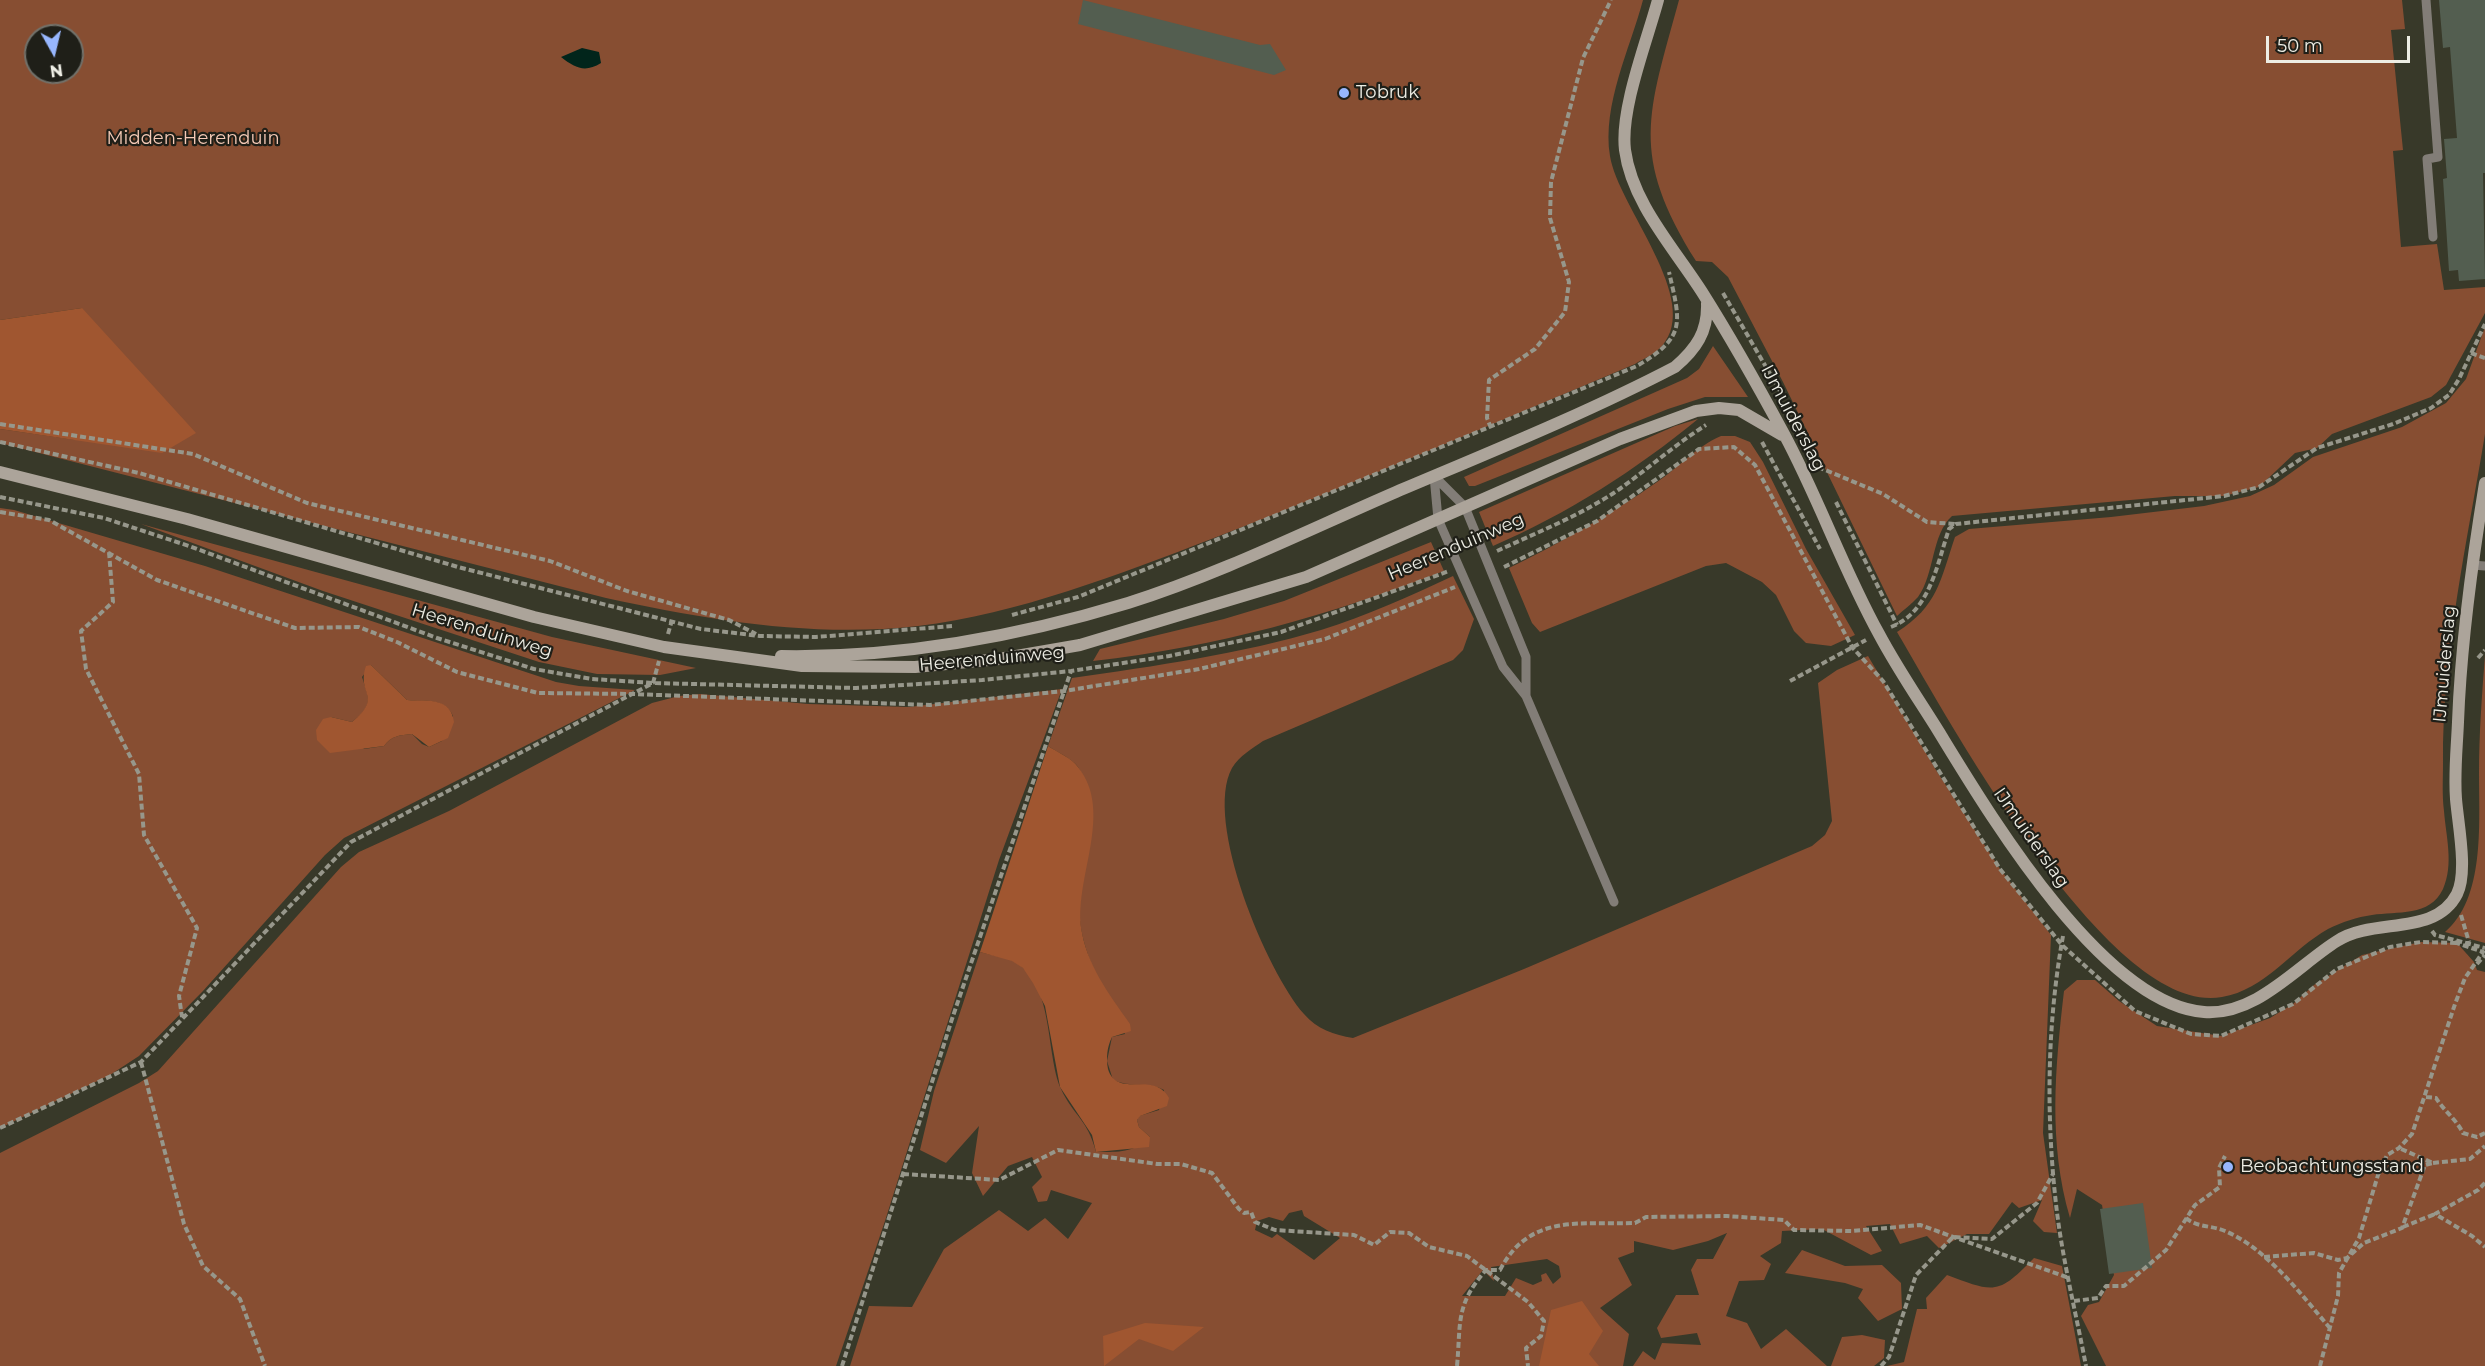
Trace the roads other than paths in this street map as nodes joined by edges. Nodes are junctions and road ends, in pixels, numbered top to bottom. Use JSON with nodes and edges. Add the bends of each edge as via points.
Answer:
{"nodes":[{"id":1,"x":1658,"y":0,"type":"edge"},
{"id":2,"x":2426,"y":0,"type":"edge"},
{"id":3,"x":2433,"y":237,"type":"dead end"},
{"id":4,"x":1707,"y":299,"type":"junction"},
{"id":5,"x":1786,"y":438,"type":"junction"},
{"id":6,"x":0,"y":472,"type":"edge"},
{"id":7,"x":1434,"y":476,"type":"junction"},
{"id":8,"x":2485,"y":483,"type":"edge"},
{"id":9,"x":1466,"y":507,"type":"junction"},
{"id":10,"x":1438,"y":519,"type":"junction"},
{"id":11,"x":2472,"y":565,"type":"junction"},
{"id":12,"x":2485,"y":566,"type":"edge"},
{"id":13,"x":719,"y":655,"type":"junction"},
{"id":14,"x":1526,"y":696,"type":"junction"},
{"id":15,"x":1614,"y":902,"type":"dead end"}],
"edges":[{"from":1,"to":4,"type":"street","name":"IJmuiderslag","via":[[1627,114],[1625,148],[1635,185],[1651,216]]},
{"from":2,"to":3,"type":"lane","via":[[2438,157],[2427,159]]},
{"from":4,"to":5,"type":"street","name":"IJmuiderslag"},
{"from":4,"to":7,"type":"street","name":"Heerenduinweg","via":[[1707,320],[1700,341],[1675,367]]},
{"from":5,"to":9,"type":"street","name":"Heerenduinweg","via":[[1739,410],[1696,411],[1620,439]]},
{"from":5,"to":11,"type":"street","name":"IJmuiderslag","via":[[1878,633],[2010,845],[2067,918],[2129,978],[2169,1002],[2204,1012],[2235,1008],[2270,990],[2344,936],[2373,927],[2423,921],[2446,910],[2456,897],[2462,876],[2455,781],[2460,670]]},
{"from":6,"to":13,"type":"street","name":"Heerenduinweg","via":[[187,519],[534,617],[664,647]]},
{"from":7,"to":9,"type":"lane"},
{"from":7,"to":10,"type":"lane"},
{"from":7,"to":13,"type":"street","name":"Heerenduinweg","via":[[1178,585],[1066,619],[959,644],[898,652]]},
{"from":8,"to":11,"type":"street","name":"IJmuiderslag"},
{"from":9,"to":10,"type":"street","name":"Heerenduinweg"},
{"from":9,"to":14,"type":"lane","via":[[1526,657]]},
{"from":10,"to":13,"type":"street","name":"Heerenduinweg","via":[[1306,576],[1080,645],[999,659],[915,667],[802,666]]},
{"from":10,"to":14,"type":"lane","via":[[1503,667]]},
{"from":11,"to":12,"type":"lane"},
{"from":14,"to":15,"type":"lane"}]}
